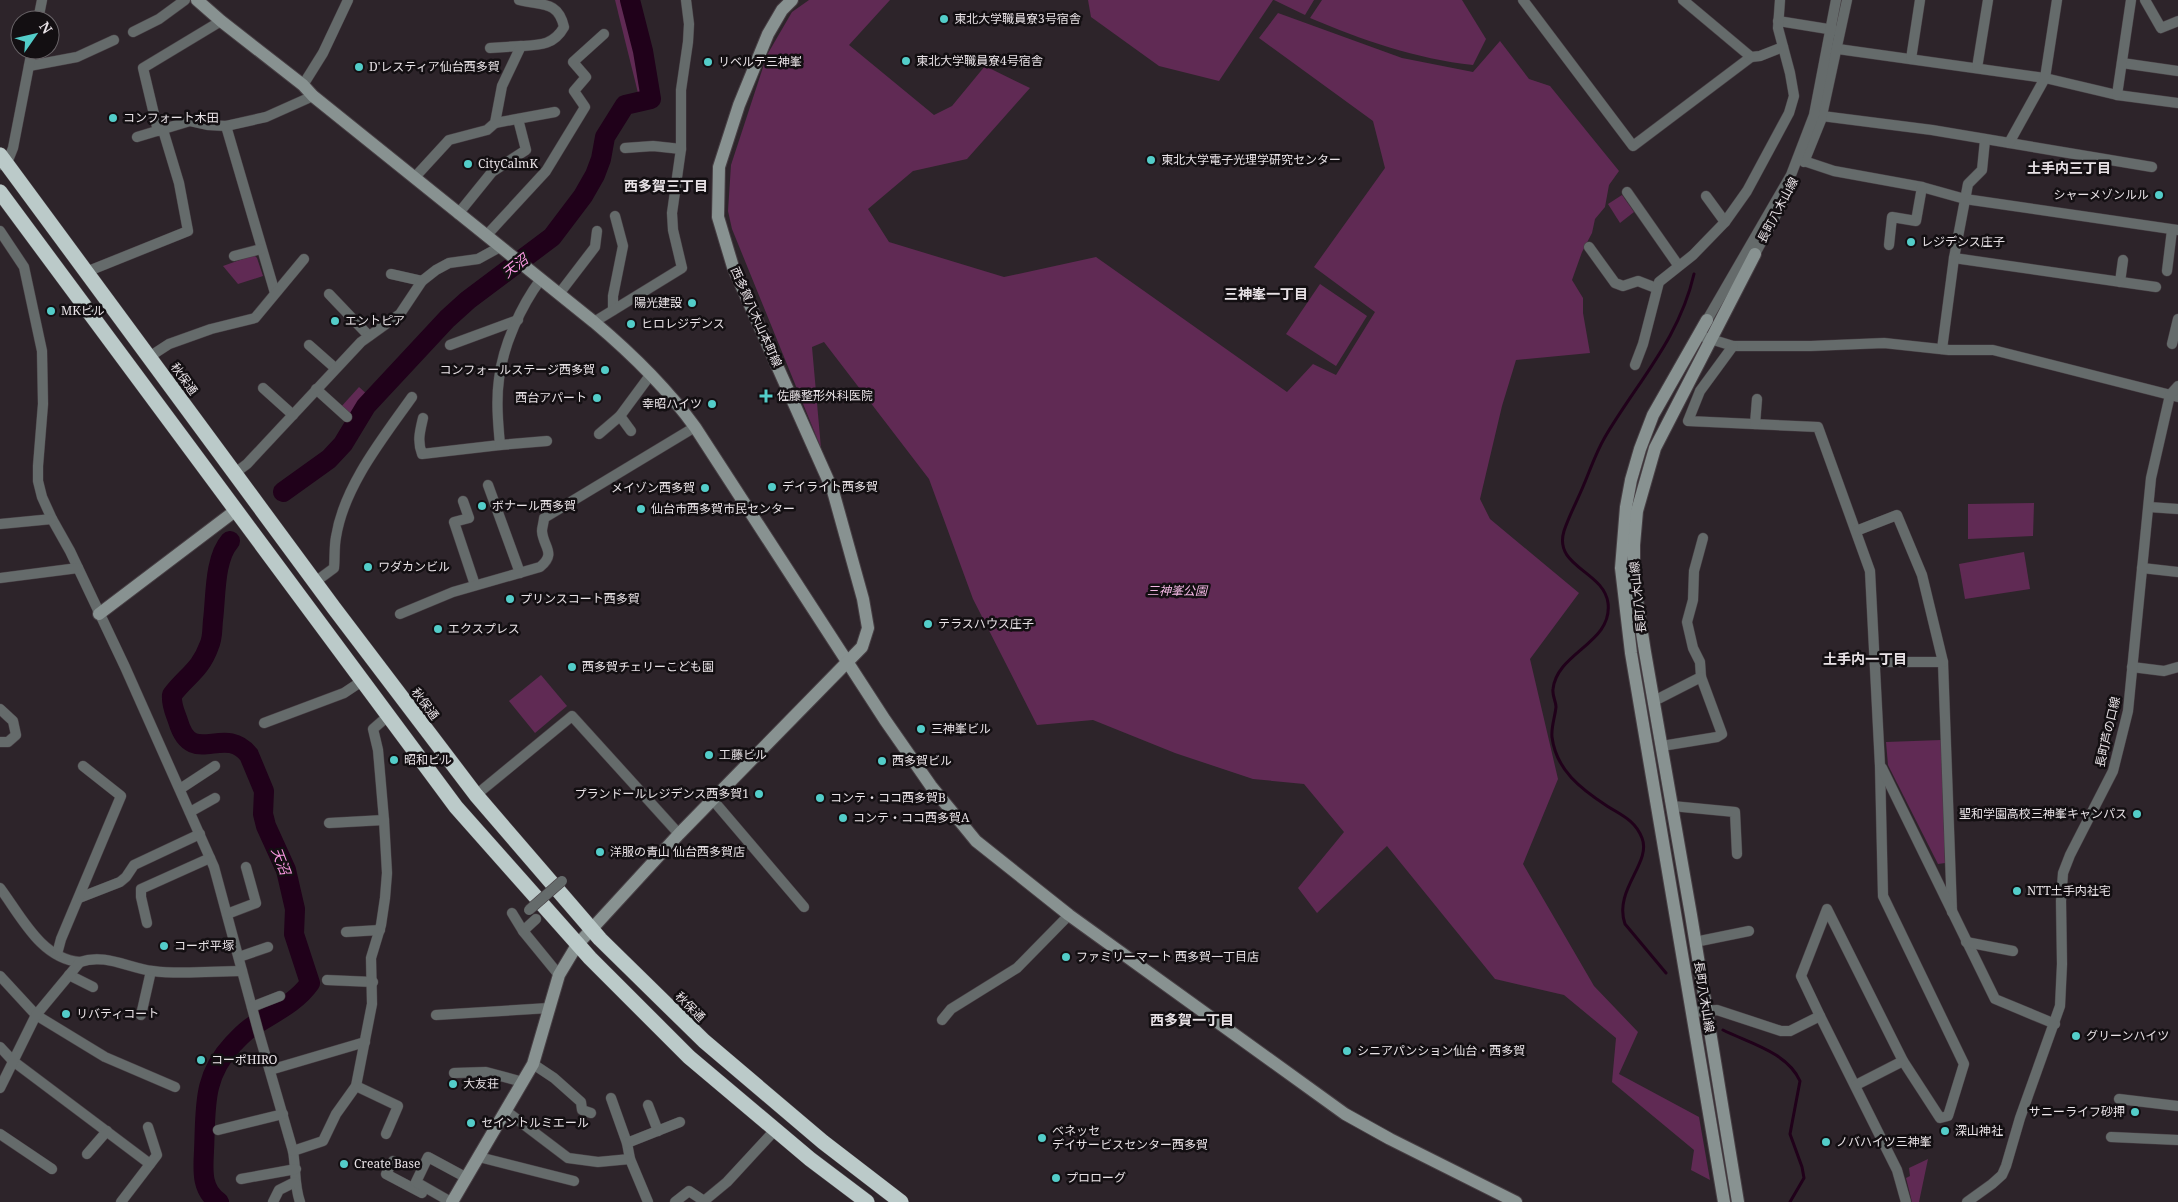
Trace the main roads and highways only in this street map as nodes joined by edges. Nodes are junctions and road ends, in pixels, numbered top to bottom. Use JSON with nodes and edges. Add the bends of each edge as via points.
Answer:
{"nodes":[{"id":1,"x":2,"y":162,"type":"edge"},
{"id":2,"x":0,"y":192,"type":"edge"},
{"id":3,"x":867,"y":1202,"type":"edge"},
{"id":4,"x":901,"y":1202,"type":"edge"}],
"edges":[{"from":1,"to":4,"type":"highway","name":"秋保通","via":[[476,795],[592,929],[704,1041],[822,1142]]},
{"from":2,"to":3,"type":"highway","via":[[540,916],[577,944],[689,1057],[810,1159]]}]}
